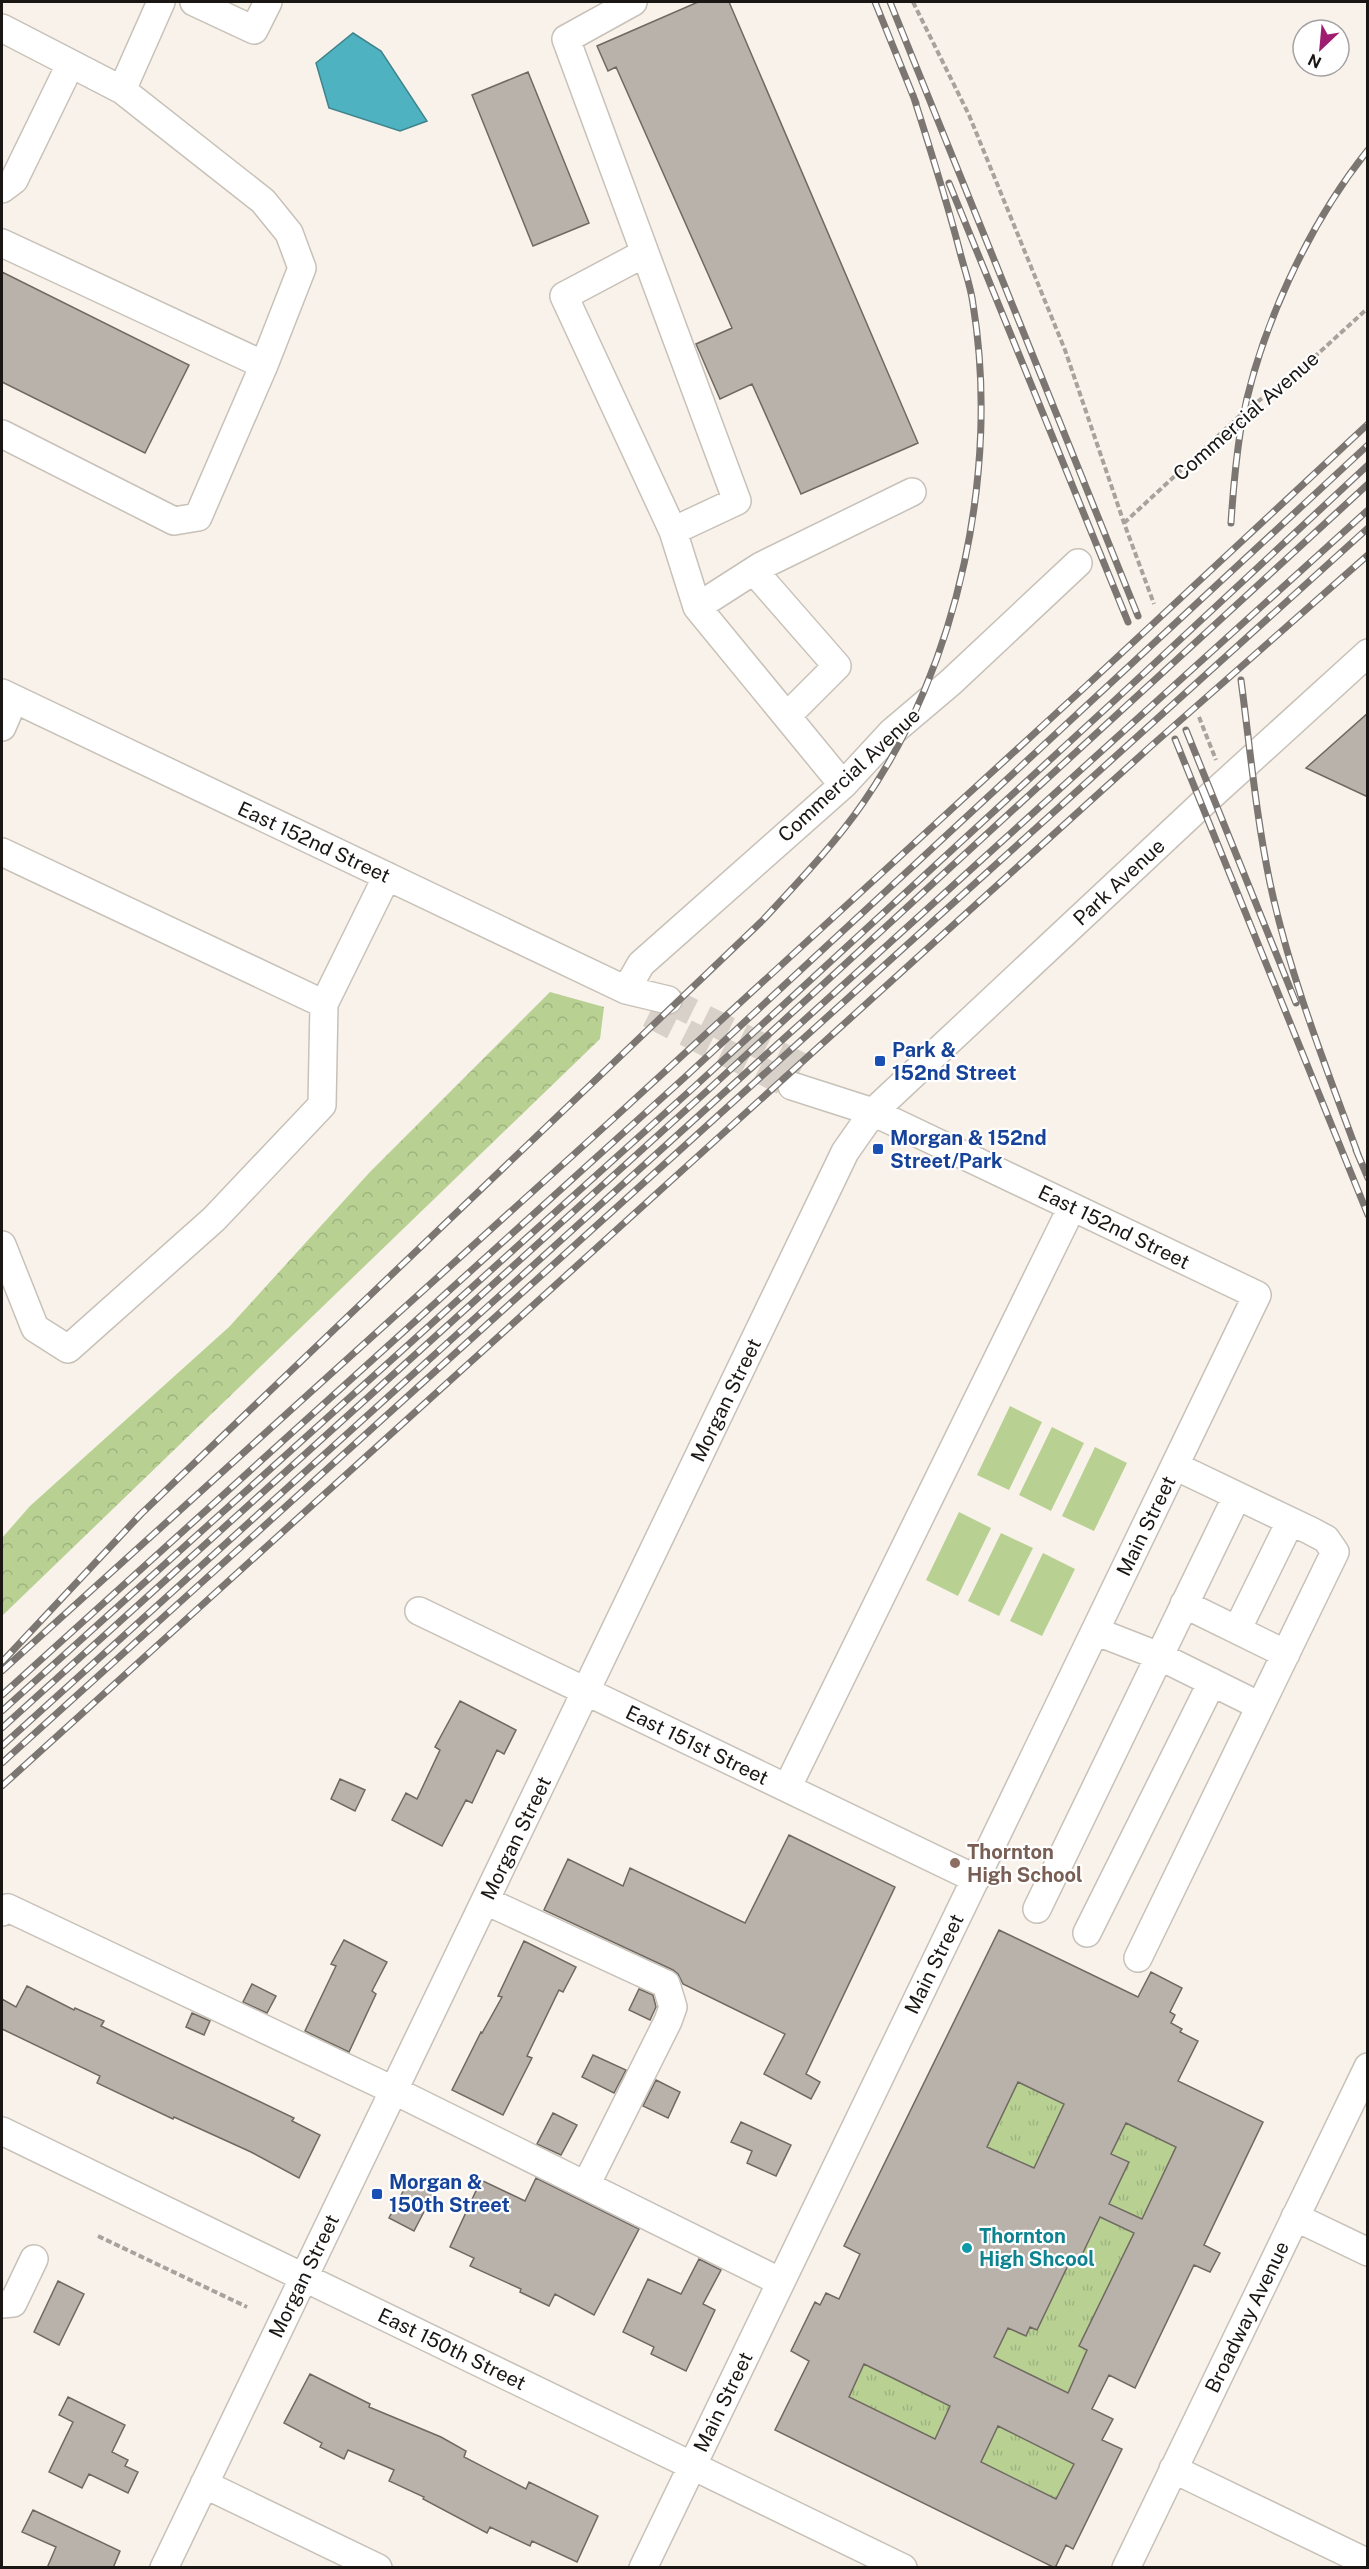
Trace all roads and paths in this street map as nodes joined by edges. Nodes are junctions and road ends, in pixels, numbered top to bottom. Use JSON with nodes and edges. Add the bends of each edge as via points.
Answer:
{"nodes":[{"id":1,"x":160,"y":2,"type":"edge"},
{"id":2,"x":194,"y":2,"type":"edge"},
{"id":3,"x":268,"y":2,"type":"edge"},
{"id":4,"x":633,"y":2,"type":"edge"},
{"id":5,"x":913,"y":2,"type":"edge"},
{"id":6,"x":2,"y":28,"type":"edge"},
{"id":7,"x":70,"y":65,"type":"junction"},
{"id":8,"x":122,"y":90,"type":"junction"},
{"id":9,"x":2,"y":189,"type":"edge"},
{"id":10,"x":2,"y":243,"type":"edge"},
{"id":11,"x":645,"y":253,"type":"junction"},
{"id":12,"x":1368,"y":308,"type":"edge"},
{"id":13,"x":264,"y":365,"type":"junction"},
{"id":14,"x":2,"y":434,"type":"edge"},
{"id":15,"x":912,"y":492,"type":"dead end"},
{"id":16,"x":1124,"y":523,"type":"junction"},
{"id":17,"x":673,"y":531,"type":"junction"},
{"id":18,"x":1078,"y":563,"type":"dead end"},
{"id":19,"x":754,"y":572,"type":"junction"},
{"id":20,"x":1154,"y":604,"type":"dead end"},
{"id":21,"x":697,"y":607,"type":"junction"},
{"id":22,"x":1368,"y":653,"type":"edge"},
{"id":23,"x":8,"y":696,"type":"edge"},
{"id":24,"x":787,"y":716,"type":"junction"},
{"id":25,"x":1199,"y":717,"type":"dead end"},
{"id":26,"x":2,"y":727,"type":"edge"},
{"id":27,"x":1225,"y":783,"type":"junction"},
{"id":28,"x":843,"y":785,"type":"junction"},
{"id":29,"x":2,"y":852,"type":"edge"},
{"id":30,"x":387,"y":876,"type":"junction"},
{"id":31,"x":626,"y":990,"type":"junction"},
{"id":32,"x":324,"y":1004,"type":"junction"},
{"id":33,"x":658,"y":1007,"type":"tunnel mouth"},
{"id":34,"x":802,"y":1078,"type":"tunnel mouth"},
{"id":35,"x":873,"y":1112,"type":"junction"},
{"id":36,"x":1072,"y":1207,"type":"junction"},
{"id":37,"x":2,"y":1245,"type":"edge"},
{"id":38,"x":1257,"y":1295,"type":"joint"},
{"id":39,"x":1175,"y":1466,"type":"junction"},
{"id":40,"x":1237,"y":1496,"type":"junction"},
{"id":41,"x":1290,"y":1522,"type":"junction"},
{"id":42,"x":1184,"y":1604,"type":"junction"},
{"id":43,"x":418,"y":1611,"type":"dead end"},
{"id":44,"x":1237,"y":1630,"type":"junction"},
{"id":45,"x":1095,"y":1631,"type":"junction"},
{"id":46,"x":1286,"y":1654,"type":"junction"},
{"id":47,"x":1160,"y":1656,"type":"junction"},
{"id":48,"x":1212,"y":1682,"type":"junction"},
{"id":49,"x":586,"y":1691,"type":"junction"},
{"id":50,"x":1260,"y":1706,"type":"junction"},
{"id":51,"x":787,"y":1788,"type":"junction"},
{"id":52,"x":976,"y":1879,"type":"junction"},
{"id":53,"x":486,"y":1901,"type":"junction"},
{"id":54,"x":1037,"y":1909,"type":"dead end"},
{"id":55,"x":2,"y":1912,"type":"edge"},
{"id":56,"x":1087,"y":1933,"type":"dead end"},
{"id":57,"x":1138,"y":1958,"type":"dead end"},
{"id":58,"x":1367,"y":2068,"type":"edge"},
{"id":59,"x":393,"y":2090,"type":"junction"},
{"id":60,"x":2,"y":2131,"type":"edge"},
{"id":61,"x":586,"y":2185,"type":"junction"},
{"id":62,"x":1295,"y":2217,"type":"junction"},
{"id":63,"x":98,"y":2235,"type":"dead end"},
{"id":64,"x":1368,"y":2252,"type":"edge"},
{"id":65,"x":34,"y":2259,"type":"dead end"},
{"id":66,"x":304,"y":2276,"type":"junction"},
{"id":67,"x":781,"y":2282,"type":"junction"},
{"id":68,"x":2,"y":2304,"type":"edge"},
{"id":69,"x":246,"y":2307,"type":"dead end"},
{"id":70,"x":693,"y":2465,"type":"junction"},
{"id":71,"x":1173,"y":2469,"type":"junction"},
{"id":72,"x":204,"y":2484,"type":"junction"},
{"id":73,"x":1364,"y":2556,"type":"edge"},
{"id":74,"x":164,"y":2568,"type":"edge"},
{"id":75,"x":378,"y":2568,"type":"edge"},
{"id":76,"x":643,"y":2568,"type":"edge"},
{"id":77,"x":903,"y":2568,"type":"edge"},
{"id":78,"x":1126,"y":2568,"type":"edge"}],
"edges":[{"from":1,"to":8,"type":"street"},
{"from":2,"to":3,"type":"street","via":[[254,30]]},
{"from":4,"to":11,"type":"street","via":[[566,39]]},
{"from":5,"to":16,"type":"path","via":[[969,115],[1065,350]]},
{"from":6,"to":7,"type":"street"},
{"from":7,"to":8,"type":"street"},
{"from":7,"to":9,"type":"street","via":[[14,180]]},
{"from":8,"to":13,"type":"street","via":[[262,201],[289,233],[302,268]]},
{"from":10,"to":13,"type":"street"},
{"from":11,"to":17,"type":"street","via":[[737,501]]},
{"from":11,"to":17,"type":"street","via":[[564,296]]},
{"from":12,"to":16,"type":"path","name":"Commercial Avenue","via":[[1299,371],[1245,411]]},
{"from":13,"to":14,"type":"street","via":[[198,518],[174,520]]},
{"from":15,"to":19,"type":"street"},
{"from":16,"to":20,"type":"path"},
{"from":17,"to":21,"type":"street"},
{"from":18,"to":28,"type":"street","name":"Commercial Avenue","via":[[892,732]]},
{"from":19,"to":21,"type":"street"},
{"from":19,"to":24,"type":"street","via":[[837,666]]},
{"from":21,"to":24,"type":"street"},
{"from":22,"to":27,"type":"street","name":"Park Avenue"},
{"from":23,"to":26,"type":"street"},
{"from":23,"to":30,"type":"street","name":"East 152nd Street"},
{"from":24,"to":28,"type":"street"},
{"from":25,"to":27,"type":"path"},
{"from":27,"to":35,"type":"street","name":"Park Avenue"},
{"from":28,"to":31,"type":"street","name":"Commercial Avenue","via":[[641,964]]},
{"from":29,"to":32,"type":"street"},
{"from":30,"to":31,"type":"street","name":"East 152nd Street"},
{"from":30,"to":32,"type":"street"},
{"from":31,"to":33,"type":"street","name":"East 152nd Street"},
{"from":32,"to":37,"type":"street","via":[[322,1105],[214,1219],[68,1349],[35,1329]]},
{"from":34,"to":35,"type":"street","name":"East 152nd Street"},
{"from":35,"to":36,"type":"street","name":"East 152nd Street"},
{"from":35,"to":49,"type":"street","name":"Morgan Street","via":[[845,1152]]},
{"from":36,"to":38,"type":"street","name":"East 152nd Street"},
{"from":36,"to":51,"type":"street"},
{"from":38,"to":39,"type":"street","name":"Main Street"},
{"from":39,"to":40,"type":"street"},
{"from":39,"to":45,"type":"street","name":"Main Street"},
{"from":40,"to":41,"type":"street"},
{"from":40,"to":42,"type":"street"},
{"from":41,"to":44,"type":"street"},
{"from":41,"to":46,"type":"street","via":[[1326,1539],[1335,1552]]},
{"from":42,"to":44,"type":"street"},
{"from":42,"to":47,"type":"street"},
{"from":43,"to":49,"type":"street","name":"East 151st Street"},
{"from":44,"to":46,"type":"street"},
{"from":45,"to":47,"type":"street"},
{"from":45,"to":52,"type":"street","name":"Main Street"},
{"from":46,"to":50,"type":"street"},
{"from":47,"to":48,"type":"street"},
{"from":47,"to":54,"type":"street"},
{"from":48,"to":50,"type":"street"},
{"from":48,"to":56,"type":"street"},
{"from":49,"to":51,"type":"street","name":"East 151st Street"},
{"from":49,"to":53,"type":"street","name":"Morgan Street"},
{"from":50,"to":57,"type":"street"},
{"from":51,"to":52,"type":"street","name":"East 151st Street"},
{"from":52,"to":67,"type":"street","name":"Main Street"},
{"from":53,"to":59,"type":"street","name":"Morgan Street"},
{"from":53,"to":61,"type":"street","via":[[666,1984],[673,2007],[668,2022]]},
{"from":55,"to":59,"type":"street","via":[[8,1908]]},
{"from":58,"to":62,"type":"street","name":"Broadway Avenue"},
{"from":59,"to":61,"type":"street"},
{"from":59,"to":66,"type":"street","name":"Morgan Street"},
{"from":60,"to":66,"type":"street","name":"East 150th Street"},
{"from":61,"to":67,"type":"street"},
{"from":62,"to":64,"type":"street"},
{"from":62,"to":71,"type":"street","name":"Broadway Avenue"},
{"from":63,"to":69,"type":"path"},
{"from":65,"to":68,"type":"street","via":[[13,2303]]},
{"from":66,"to":70,"type":"street","name":"East 150th Street"},
{"from":66,"to":72,"type":"street","name":"Morgan Street"},
{"from":67,"to":70,"type":"street","name":"Main Street"},
{"from":70,"to":76,"type":"street","name":"Main Street"},
{"from":70,"to":77,"type":"street","name":"East 150th Street"},
{"from":71,"to":73,"type":"street"},
{"from":71,"to":78,"type":"street","name":"Broadway Avenue"},
{"from":72,"to":74,"type":"street","name":"Morgan Street"},
{"from":72,"to":75,"type":"street"}]}
